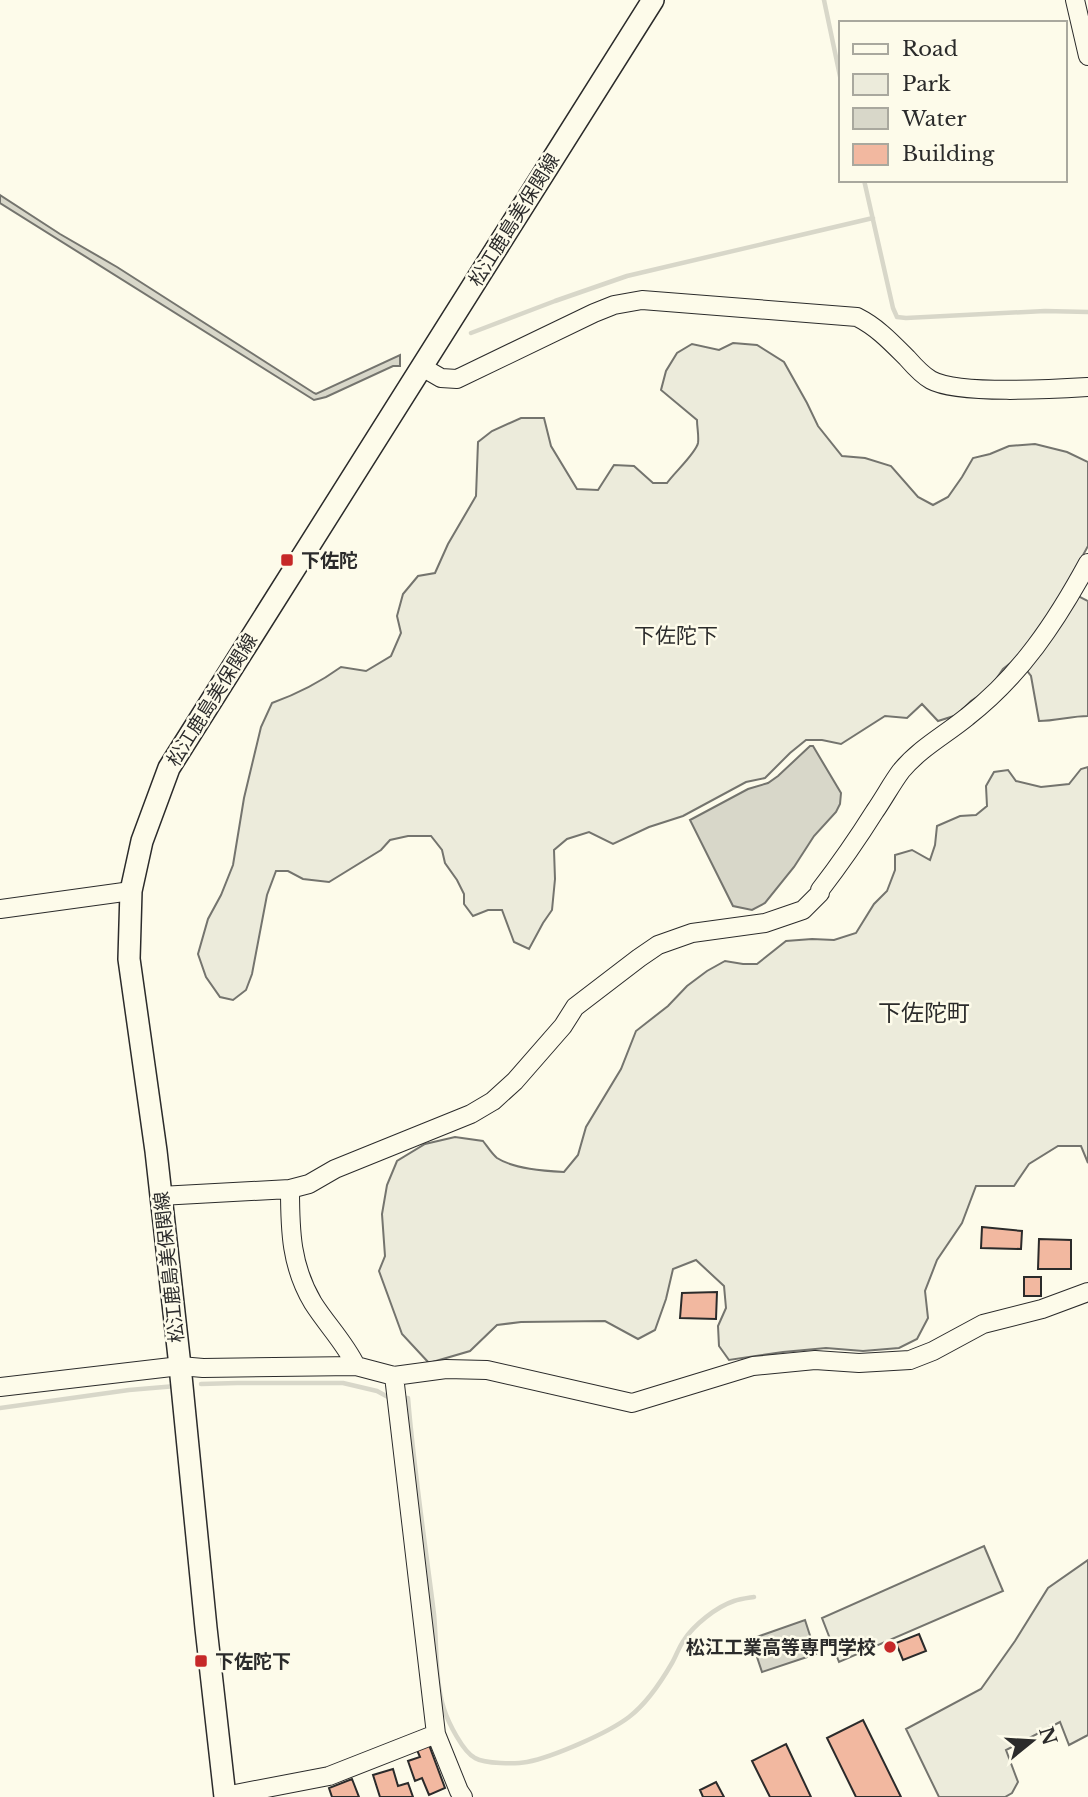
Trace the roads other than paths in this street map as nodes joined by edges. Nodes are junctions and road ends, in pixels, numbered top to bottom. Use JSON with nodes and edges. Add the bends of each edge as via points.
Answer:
{"nodes":[{"id":1,"x":653,"y":0,"type":"edge"},
{"id":2,"x":1075,"y":0,"type":"edge"},
{"id":3,"x":1088,"y":56,"type":"edge"},
{"id":4,"x":422,"y":368,"type":"junction"},
{"id":5,"x":1088,"y":387,"type":"edge"},
{"id":6,"x":1088,"y":563,"type":"edge"},
{"id":7,"x":131,"y":891,"type":"junction"},
{"id":8,"x":0,"y":909,"type":"edge"},
{"id":9,"x":290,"y":1189,"type":"junction"},
{"id":10,"x":160,"y":1196,"type":"junction"},
{"id":11,"x":1088,"y":1292,"type":"edge"},
{"id":12,"x":180,"y":1366,"type":"junction"},
{"id":13,"x":356,"y":1366,"type":"junction"},
{"id":14,"x":394,"y":1376,"type":"junction"},
{"id":15,"x":0,"y":1387,"type":"edge"},
{"id":16,"x":436,"y":1734,"type":"junction"},
{"id":17,"x":225,"y":1797,"type":"edge"},
{"id":18,"x":463,"y":1797,"type":"edge"}],
"edges":[{"from":1,"to":4,"type":"main road","name":"松江鹿島美保関線"},
{"from":2,"to":3,"type":"street"},
{"from":4,"to":5,"type":"street","via":[[441,378],[457,379],[594,313],[642,300],[857,317],[880,331],[926,376],[949,386]]},
{"from":4,"to":7,"type":"main road","name":"松江鹿島美保関線","via":[[169,768],[142,841]]},
{"from":6,"to":9,"type":"street","via":[[1051,628],[1011,678],[902,770],[844,860],[803,911],[765,923],[692,933],[659,945],[575,1007],[493,1101]]},
{"from":7,"to":8,"type":"street"},
{"from":7,"to":10,"type":"main road","name":"松江鹿島美保関線","via":[[129,959]]},
{"from":9,"to":10,"type":"street"},
{"from":9,"to":13,"type":"street","via":[[292,1247],[299,1275]]},
{"from":10,"to":12,"type":"main road","name":"松江鹿島美保関線"},
{"from":11,"to":14,"type":"street","via":[[983,1324],[910,1360],[815,1360],[753,1366],[632,1402],[487,1370],[446,1369]]},
{"from":12,"to":13,"type":"street"},
{"from":12,"to":15,"type":"street"},
{"from":12,"to":17,"type":"main road","name":"松江鹿島美保関線"},
{"from":13,"to":14,"type":"street"},
{"from":14,"to":16,"type":"street"},
{"from":16,"to":17,"type":"street","via":[[329,1776]]},
{"from":16,"to":18,"type":"street"}]}
